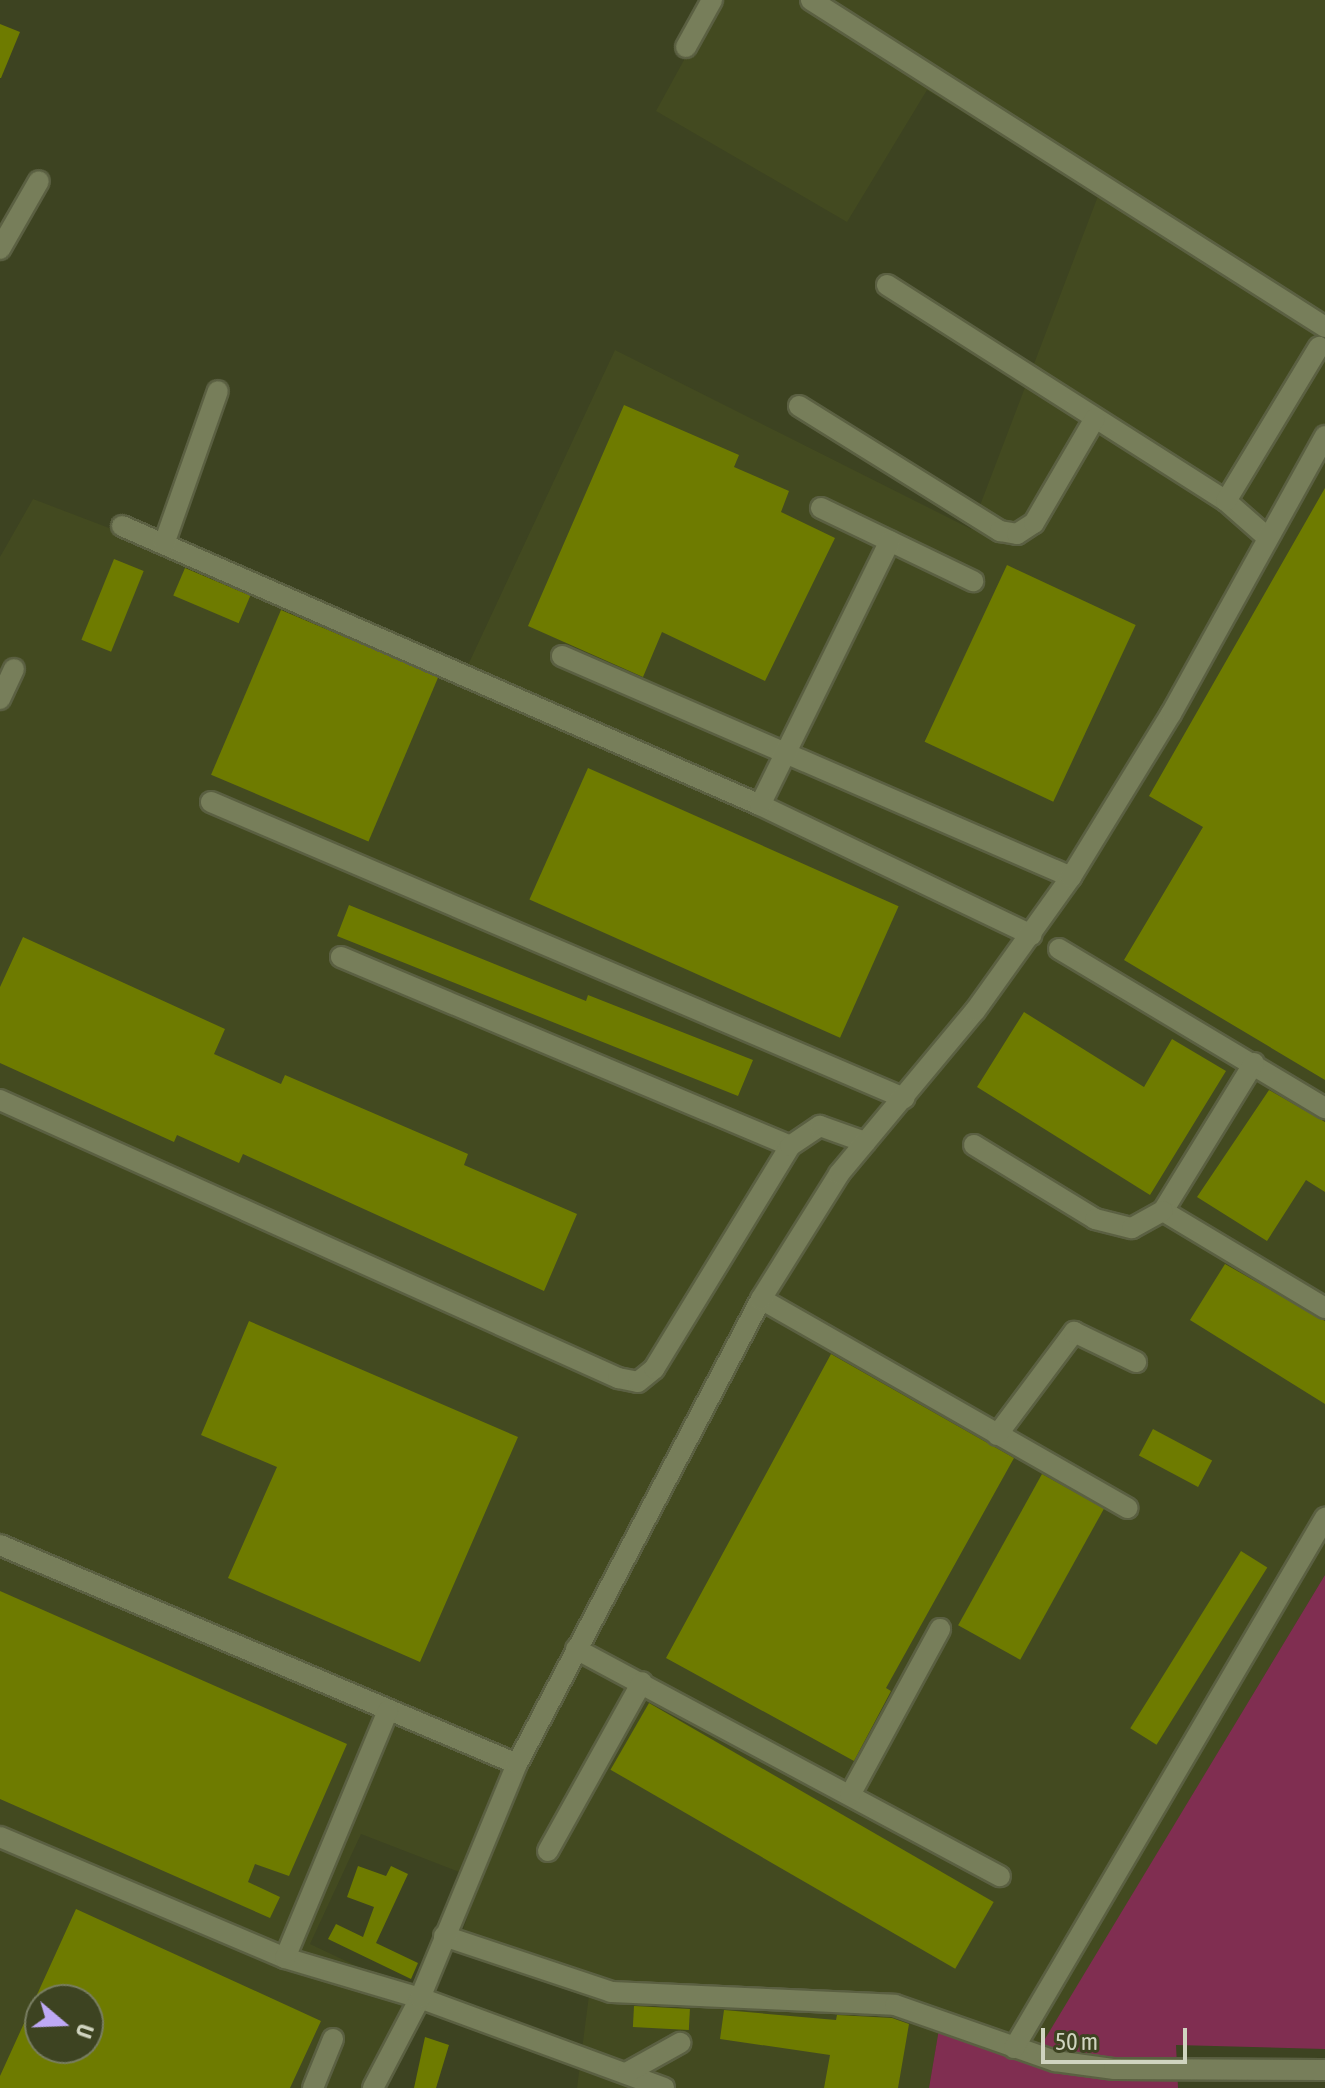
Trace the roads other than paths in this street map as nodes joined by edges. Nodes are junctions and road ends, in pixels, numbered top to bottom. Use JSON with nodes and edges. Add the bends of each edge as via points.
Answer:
{"nodes":[{"id":1,"x":712,"y":0,"type":"edge"},
{"id":2,"x":811,"y":0,"type":"edge"},
{"id":3,"x":686,"y":47,"type":"dead end"},
{"id":4,"x":39,"y":181,"type":"dead end"},
{"id":5,"x":0,"y":249,"type":"edge"},
{"id":6,"x":887,"y":285,"type":"dead end"},
{"id":7,"x":1322,"y":337,"type":"edge"},
{"id":8,"x":218,"y":391,"type":"dead end"},
{"id":9,"x":799,"y":406,"type":"dead end"},
{"id":10,"x":1095,"y":418,"type":"junction"},
{"id":11,"x":1325,"y":436,"type":"edge"},
{"id":12,"x":1226,"y":501,"type":"junction"},
{"id":13,"x":821,"y":508,"type":"dead end"},
{"id":14,"x":122,"y":526,"type":"dead end"},
{"id":15,"x":1268,"y":538,"type":"junction"},
{"id":16,"x":890,"y":541,"type":"junction"},
{"id":17,"x":164,"y":544,"type":"junction"},
{"id":18,"x":973,"y":581,"type":"dead end"},
{"id":19,"x":562,"y":656,"type":"dead end"},
{"id":20,"x":14,"y":669,"type":"dead end"},
{"id":21,"x":0,"y":699,"type":"edge"},
{"id":22,"x":784,"y":756,"type":"junction"},
{"id":23,"x":211,"y":802,"type":"dead end"},
{"id":24,"x":760,"y":805,"type":"junction"},
{"id":25,"x":1071,"y":877,"type":"junction"},
{"id":26,"x":1031,"y":935,"type":"junction"},
{"id":27,"x":1059,"y":949,"type":"dead end"},
{"id":28,"x":341,"y":957,"type":"dead end"},
{"id":29,"x":1254,"y":1063,"type":"junction"},
{"id":30,"x":904,"y":1098,"type":"junction"},
{"id":31,"x":0,"y":1100,"type":"edge"},
{"id":32,"x":1325,"y":1108,"type":"edge"},
{"id":33,"x":865,"y":1142,"type":"junction"},
{"id":34,"x":974,"y":1145,"type":"dead end"},
{"id":35,"x":790,"y":1146,"type":"junction"},
{"id":36,"x":1163,"y":1211,"type":"junction"},
{"id":37,"x":761,"y":1299,"type":"junction"},
{"id":38,"x":1325,"y":1308,"type":"edge"},
{"id":39,"x":1136,"y":1362,"type":"dead end"},
{"id":40,"x":997,"y":1435,"type":"junction"},
{"id":41,"x":1128,"y":1508,"type":"dead end"},
{"id":42,"x":1325,"y":1518,"type":"edge"},
{"id":43,"x":0,"y":1545,"type":"edge"},
{"id":44,"x":940,"y":1629,"type":"dead end"},
{"id":45,"x":576,"y":1649,"type":"junction"},
{"id":46,"x":642,"y":1682,"type":"junction"},
{"id":47,"x":388,"y":1711,"type":"junction"},
{"id":48,"x":517,"y":1764,"type":"junction"},
{"id":49,"x":850,"y":1795,"type":"junction"},
{"id":50,"x":0,"y":1837,"type":"edge"},
{"id":51,"x":548,"y":1851,"type":"dead end"},
{"id":52,"x":1000,"y":1876,"type":"dead end"},
{"id":53,"x":444,"y":1936,"type":"junction"},
{"id":54,"x":285,"y":1958,"type":"junction"},
{"id":55,"x":420,"y":1998,"type":"junction"},
{"id":56,"x":333,"y":2039,"type":"dead end"},
{"id":57,"x":680,"y":2043,"type":"dead end"},
{"id":58,"x":1014,"y":2048,"type":"junction"},
{"id":59,"x":1325,"y":2070,"type":"edge"},
{"id":60,"x":628,"y":2072,"type":"junction"},
{"id":61,"x":313,"y":2088,"type":"edge"},
{"id":62,"x":373,"y":2088,"type":"edge"},
{"id":63,"x":664,"y":2088,"type":"edge"}],
"edges":[{"from":1,"to":3,"type":"street"},
{"from":2,"to":7,"type":"street"},
{"from":4,"to":5,"type":"street"},
{"from":6,"to":10,"type":"street"},
{"from":7,"to":12,"type":"street"},
{"from":8,"to":17,"type":"street"},
{"from":9,"to":10,"type":"street","via":[[1000,531],[1017,534],[1034,523]]},
{"from":10,"to":12,"type":"street"},
{"from":11,"to":15,"type":"street"},
{"from":12,"to":15,"type":"street"},
{"from":13,"to":16,"type":"street"},
{"from":14,"to":17,"type":"street"},
{"from":15,"to":25,"type":"street","via":[[1171,714]]},
{"from":16,"to":18,"type":"street"},
{"from":16,"to":22,"type":"street"},
{"from":17,"to":24,"type":"street"},
{"from":19,"to":22,"type":"street"},
{"from":20,"to":21,"type":"street"},
{"from":22,"to":24,"type":"street"},
{"from":22,"to":25,"type":"street"},
{"from":23,"to":30,"type":"street"},
{"from":24,"to":26,"type":"street"},
{"from":25,"to":26,"type":"street"},
{"from":26,"to":30,"type":"street"},
{"from":27,"to":29,"type":"street"},
{"from":28,"to":35,"type":"street"},
{"from":29,"to":32,"type":"street"},
{"from":29,"to":36,"type":"street"},
{"from":30,"to":33,"type":"street"},
{"from":31,"to":35,"type":"street","via":[[618,1378],[638,1382],[654,1369]]},
{"from":33,"to":35,"type":"street","via":[[820,1126]]},
{"from":33,"to":37,"type":"street","via":[[797,1237]]},
{"from":34,"to":36,"type":"street","via":[[1095,1219],[1132,1228]]},
{"from":36,"to":38,"type":"street"},
{"from":37,"to":40,"type":"street"},
{"from":37,"to":45,"type":"street"},
{"from":39,"to":40,"type":"street","via":[[1074,1332]]},
{"from":40,"to":41,"type":"street"},
{"from":42,"to":58,"type":"street"},
{"from":43,"to":47,"type":"street"},
{"from":44,"to":49,"type":"street"},
{"from":45,"to":46,"type":"street"},
{"from":45,"to":48,"type":"street"},
{"from":46,"to":49,"type":"street"},
{"from":46,"to":51,"type":"street"},
{"from":47,"to":48,"type":"street"},
{"from":47,"to":54,"type":"street"},
{"from":48,"to":53,"type":"street"},
{"from":49,"to":52,"type":"street"},
{"from":50,"to":54,"type":"street"},
{"from":53,"to":55,"type":"street"},
{"from":53,"to":58,"type":"street","via":[[611,1992],[895,2005]]},
{"from":54,"to":55,"type":"street"},
{"from":55,"to":60,"type":"street","via":[[515,2037]]},
{"from":55,"to":62,"type":"street"},
{"from":56,"to":61,"type":"street"},
{"from":57,"to":60,"type":"street"},
{"from":58,"to":59,"type":"street","via":[[1055,2061],[1114,2069]]},
{"from":60,"to":63,"type":"street"}]}
